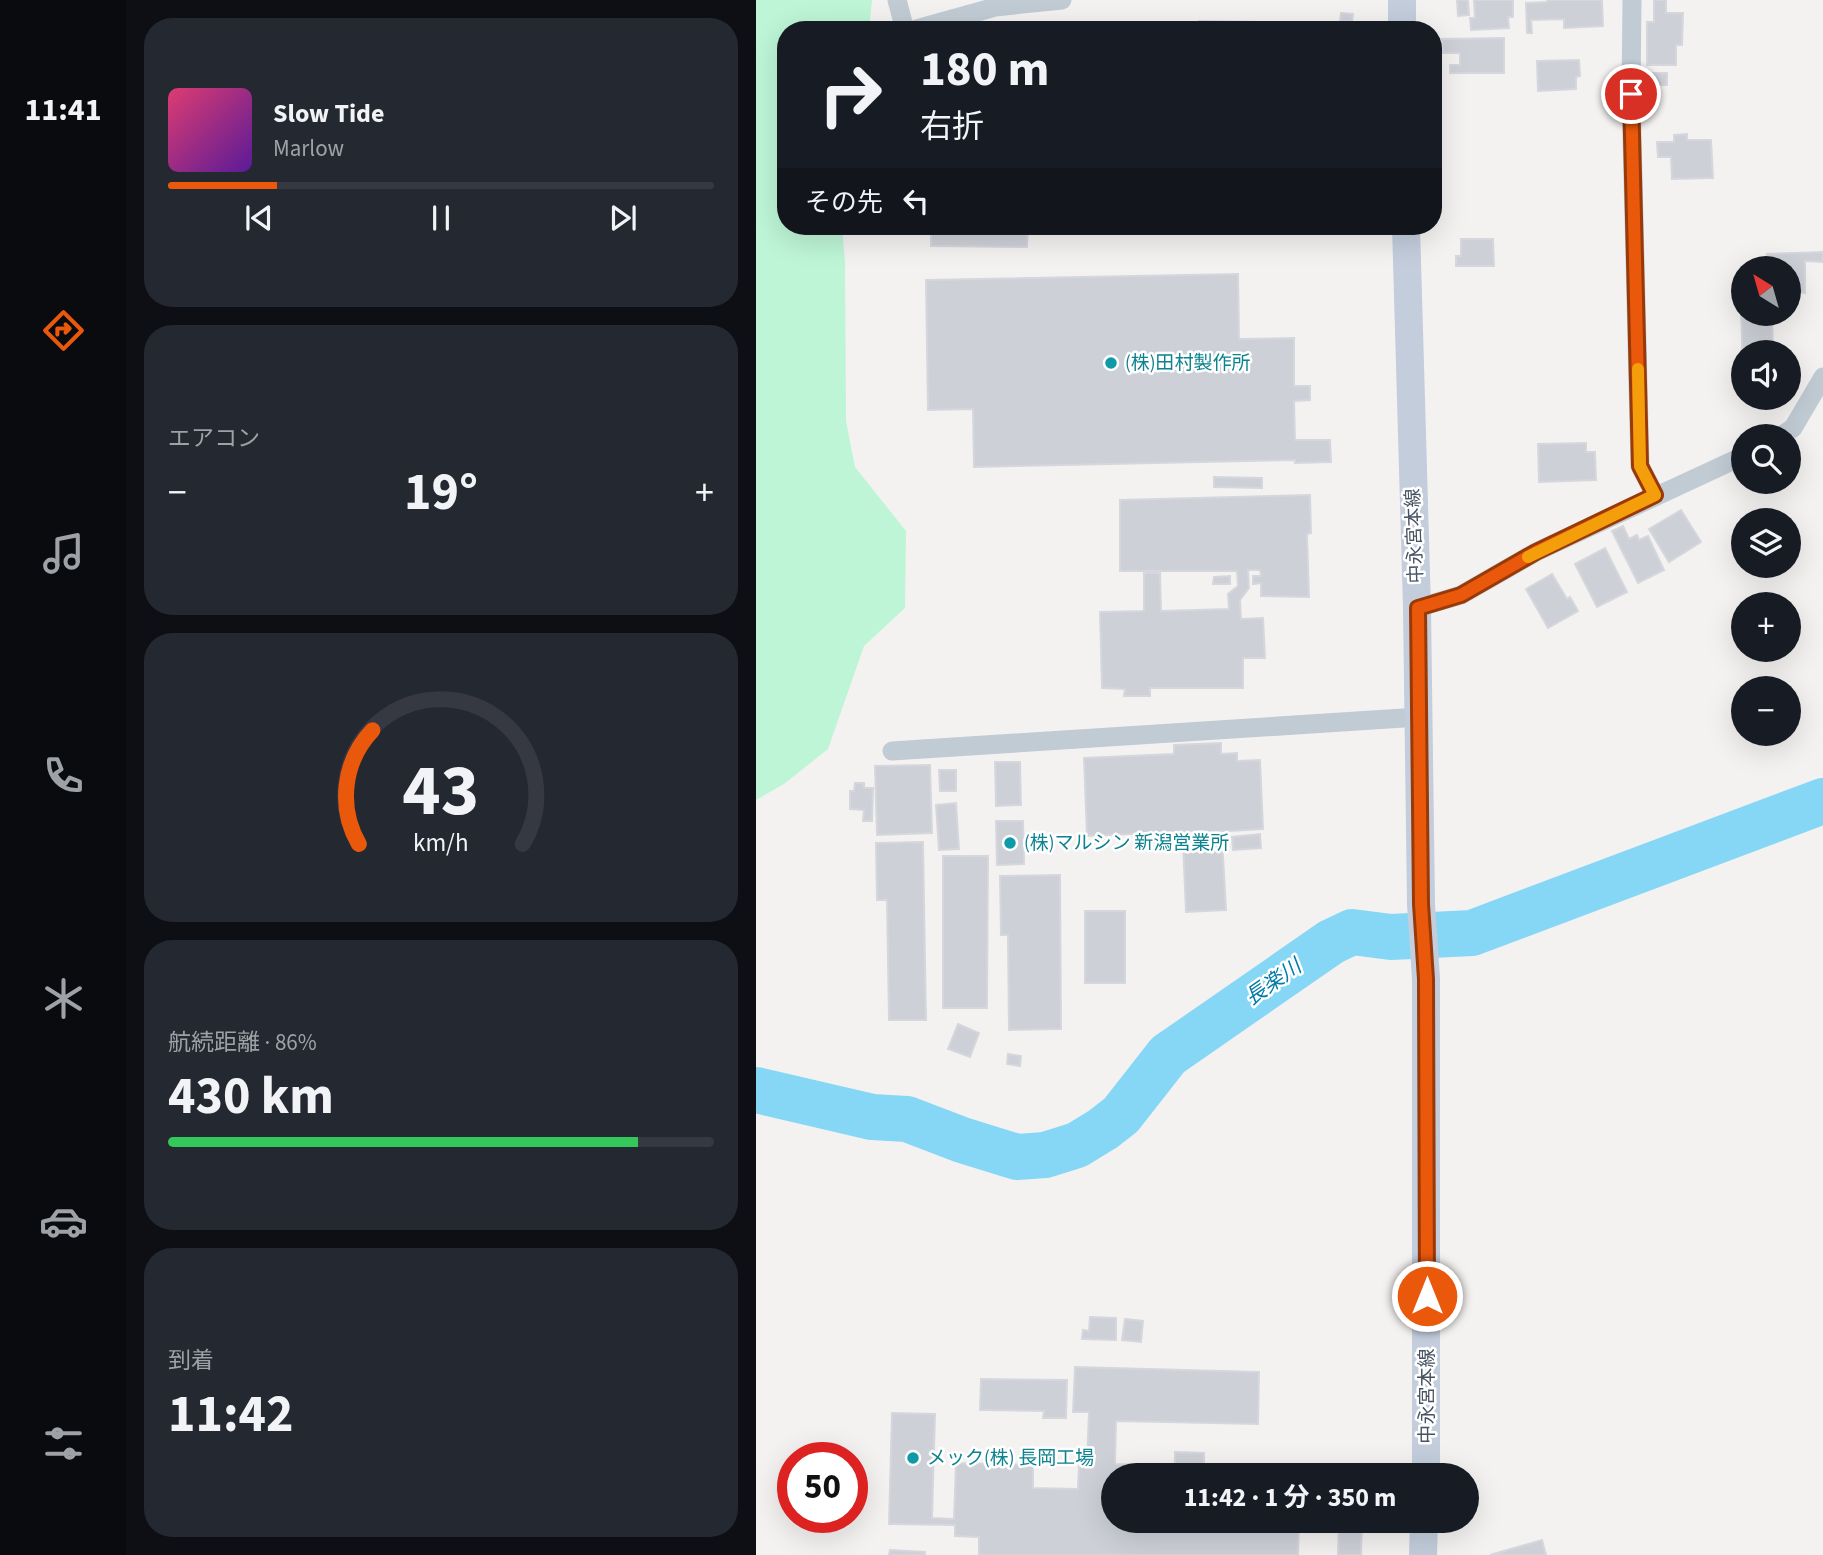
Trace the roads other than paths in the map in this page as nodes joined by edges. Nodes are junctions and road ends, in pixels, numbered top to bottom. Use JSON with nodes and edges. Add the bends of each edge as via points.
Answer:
{"nodes":[{"id":1,"x":897,"y":0,"type":"edge"},
{"id":2,"x":1062,"y":0,"type":"edge"},
{"id":3,"x":1402,"y":0,"type":"edge"},
{"id":4,"x":1632,"y":0,"type":"edge"},
{"id":5,"x":903,"y":21,"type":"edge"},
{"id":6,"x":946,"y":21,"type":"edge"},
{"id":7,"x":1402,"y":21,"type":"edge"},
{"id":8,"x":1406,"y":235,"type":"edge"},
{"id":9,"x":1823,"y":377,"type":"edge"},
{"id":10,"x":1796,"y":424,"type":"edge"},
{"id":11,"x":1731,"y":461,"type":"edge"},
{"id":12,"x":1655,"y":495,"type":"junction"},
{"id":13,"x":1418,"y":608,"type":"junction"},
{"id":14,"x":1419,"y":717,"type":"junction"},
{"id":15,"x":892,"y":751,"type":"dead end"},
{"id":16,"x":1426,"y":1463,"type":"edge"},
{"id":17,"x":1424,"y":1533,"type":"edge"},
{"id":18,"x":1423,"y":1555,"type":"edge"}],
"edges":[{"from":1,"to":5,"type":"street"},
{"from":2,"to":6,"type":"street","via":[[995,7]]},
{"from":3,"to":7,"type":"main road"},
{"from":4,"to":12,"type":"street","via":[[1640,466]]},
{"from":8,"to":13,"type":"main road","name":"中永宮本線"},
{"from":9,"to":10,"type":"street"},
{"from":11,"to":12,"type":"street"},
{"from":12,"to":13,"type":"street","via":[[1536,552],[1461,595]]},
{"from":13,"to":14,"type":"main road","name":"中永宮本線"},
{"from":14,"to":15,"type":"street"},
{"from":14,"to":16,"type":"main road","name":"中永宮本線","via":[[1426,979]]},
{"from":17,"to":18,"type":"main road"}]}
